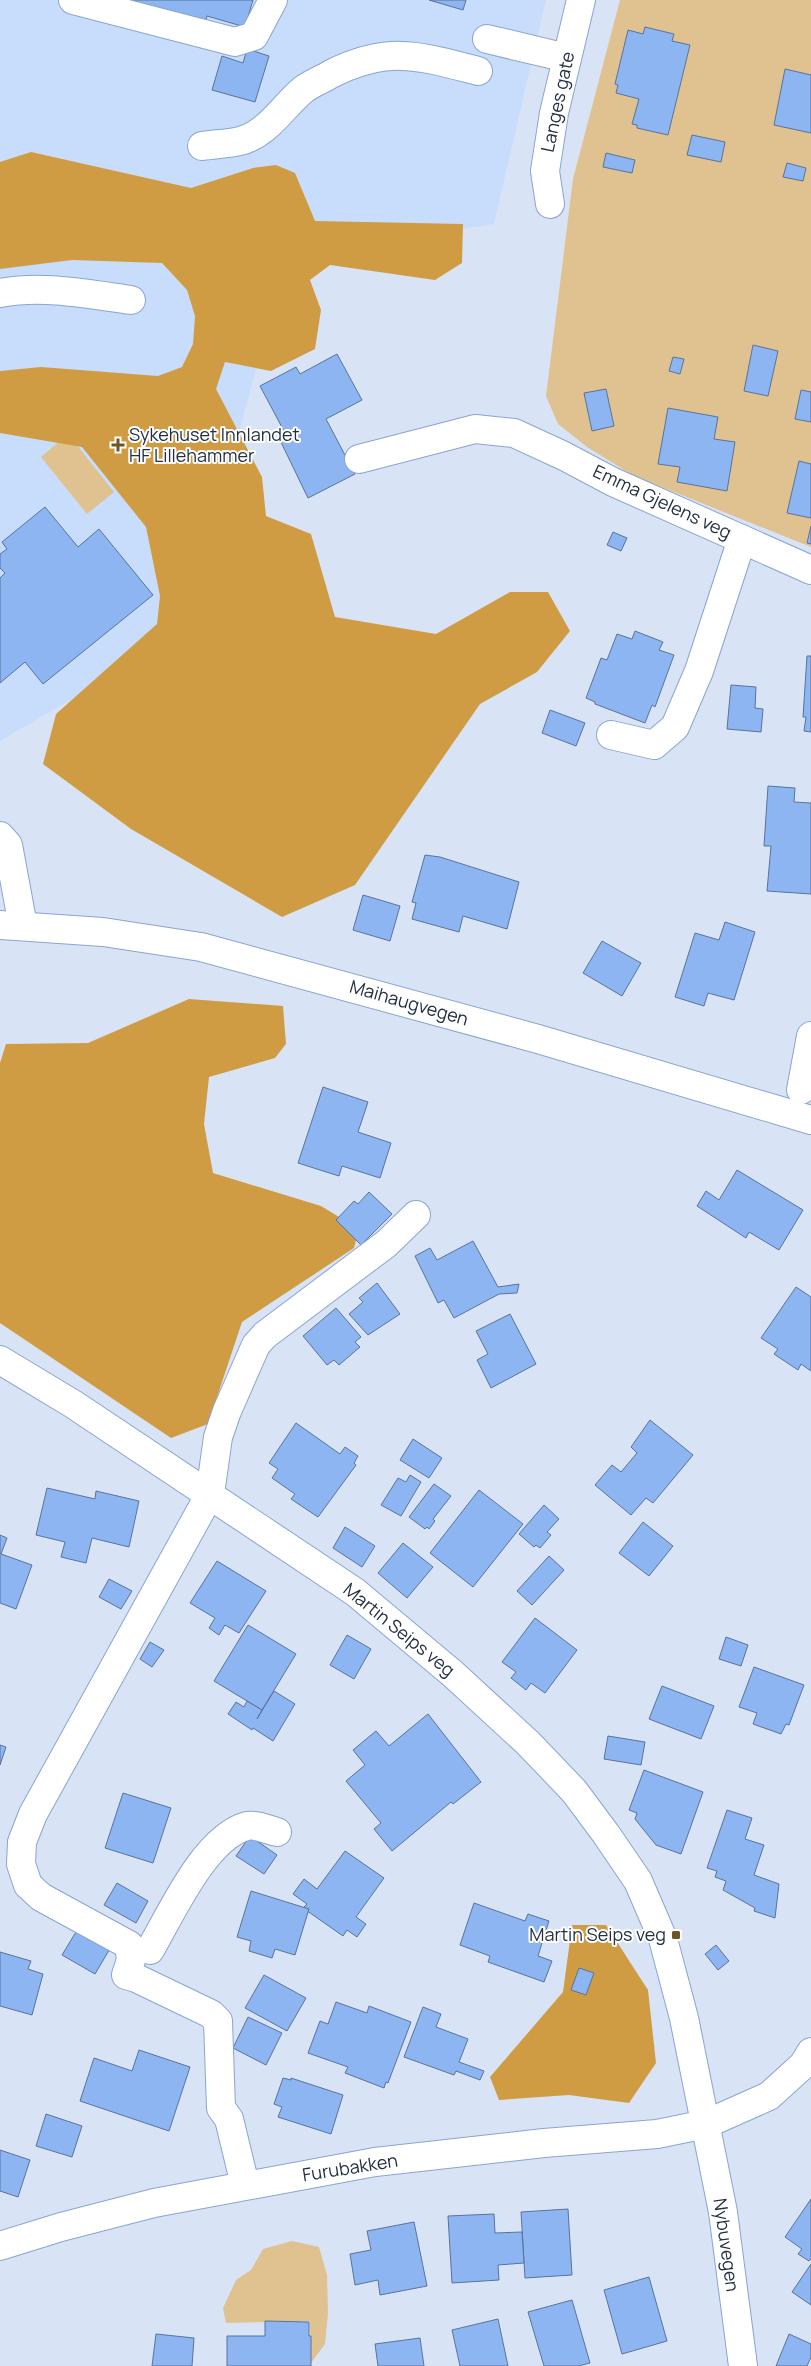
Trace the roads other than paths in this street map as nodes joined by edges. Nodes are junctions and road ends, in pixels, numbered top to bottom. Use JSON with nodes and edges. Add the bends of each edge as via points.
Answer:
{"nodes":[{"id":1,"x":73,"y":0,"type":"edge"},
{"id":2,"x":272,"y":0,"type":"edge"},
{"id":3,"x":581,"y":0,"type":"edge"},
{"id":4,"x":487,"y":39,"type":"dead end"},
{"id":5,"x":567,"y":58,"type":"junction"},
{"id":6,"x":478,"y":71,"type":"dead end"},
{"id":7,"x":202,"y":146,"type":"dead end"},
{"id":8,"x":550,"y":204,"type":"dead end"},
{"id":9,"x":0,"y":293,"type":"edge"},
{"id":10,"x":131,"y":300,"type":"dead end"},
{"id":11,"x":359,"y":459,"type":"dead end"},
{"id":12,"x":742,"y":539,"type":"junction"},
{"id":13,"x":811,"y":570,"type":"edge"},
{"id":14,"x":611,"y":735,"type":"dead end"},
{"id":15,"x":0,"y":836,"type":"edge"},
{"id":16,"x":11,"y":926,"type":"edge"},
{"id":17,"x":811,"y":1036,"type":"edge"},
{"id":18,"x":801,"y":1090,"type":"dead end"},
{"id":19,"x":811,"y":1120,"type":"edge"},
{"id":20,"x":416,"y":1215,"type":"dead end"},
{"id":21,"x":0,"y":1360,"type":"edge"},
{"id":22,"x":210,"y":1494,"type":"junction"},
{"id":23,"x":277,"y":1832,"type":"dead end"},
{"id":24,"x":150,"y":1950,"type":"dead end"},
{"id":25,"x":811,"y":2052,"type":"edge"},
{"id":26,"x":706,"y":2124,"type":"junction"},
{"id":27,"x":245,"y":2185,"type":"junction"},
{"id":28,"x":0,"y":2246,"type":"edge"},
{"id":29,"x":743,"y":2366,"type":"edge"}],
"edges":[{"from":1,"to":2,"type":"street","via":[[235,42],[254,36]]},
{"from":3,"to":5,"type":"street","name":"Langes gate"},
{"from":4,"to":5,"type":"street"},
{"from":5,"to":8,"type":"street","name":"Langes gate","via":[[545,171]]},
{"from":6,"to":7,"type":"street","via":[[421,56],[392,55],[351,64],[305,88],[254,135],[240,141]]},
{"from":9,"to":10,"type":"street","via":[[12,290],[65,291]]},
{"from":11,"to":12,"type":"street","name":"Emma Gjelens veg","via":[[475,429],[514,433],[613,482]]},
{"from":12,"to":13,"type":"street","name":"Emma Gjelens veg"},
{"from":12,"to":14,"type":"street","via":[[699,671],[675,727],[654,745]]},
{"from":15,"to":16,"type":"street","via":[[8,845]]},
{"from":16,"to":19,"type":"street","name":"Maihaugvegen","via":[[103,932],[201,947],[538,1039]]},
{"from":17,"to":18,"type":"street"},
{"from":20,"to":22,"type":"street","via":[[386,1244],[256,1345],[218,1437]]},
{"from":21,"to":22,"type":"street","name":"Martin Seips veg"},
{"from":22,"to":26,"type":"street","name":"Martin Seips veg","via":[[356,1592],[454,1674],[574,1791],[638,1881],[663,1939],[684,2018]]},
{"from":22,"to":27,"type":"street","via":[[33,1814],[22,1842],[21,1864],[28,1885],[40,1897],[129,1945],[131,1960],[126,1975],[211,2014],[218,2021],[221,2108],[229,2119]]},
{"from":23,"to":24,"type":"street","via":[[250,1825],[233,1832],[204,1858]]},
{"from":25,"to":26,"type":"street","name":"Furubakken","via":[[803,2065],[769,2096]]},
{"from":26,"to":27,"type":"street","name":"Furubakken","via":[[656,2134],[422,2156]]},
{"from":26,"to":29,"type":"street","name":"Nybuvegen","via":[[723,2212]]},
{"from":27,"to":28,"type":"street","name":"Furubakken","via":[[154,2203]]}]}
